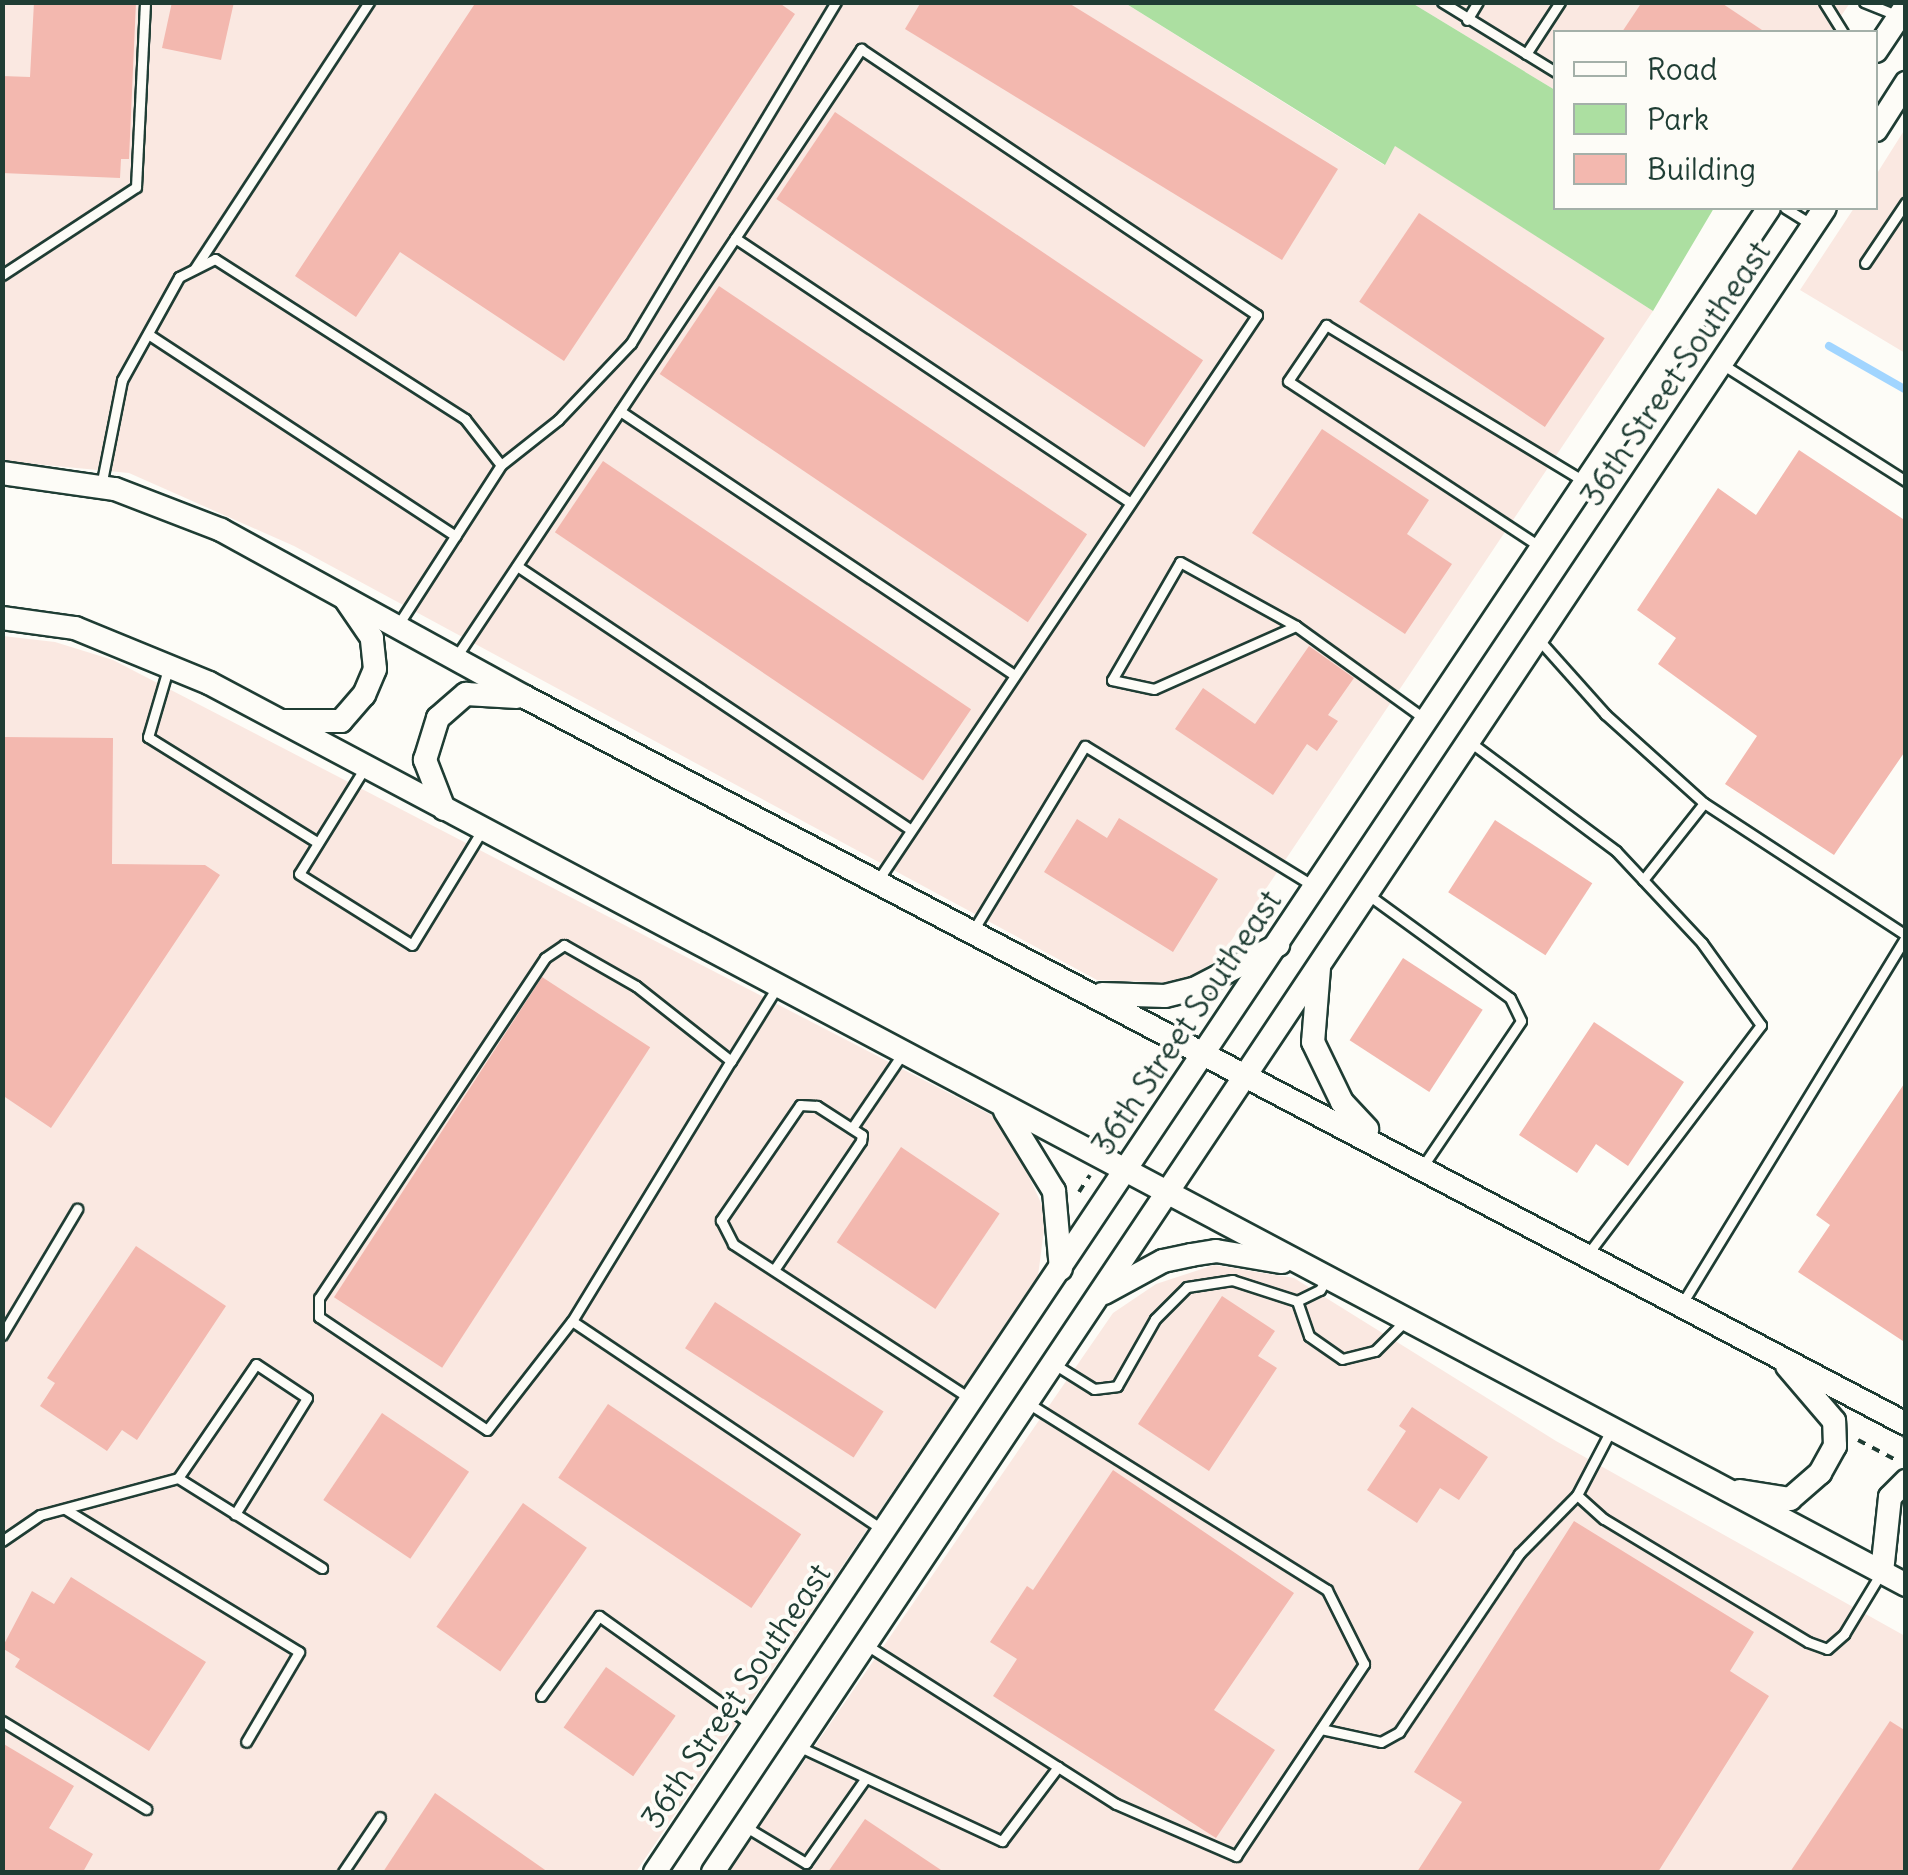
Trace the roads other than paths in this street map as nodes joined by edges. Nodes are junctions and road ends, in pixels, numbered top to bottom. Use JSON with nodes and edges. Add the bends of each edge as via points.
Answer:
{"nodes":[{"id":1,"x":145,"y":2,"type":"edge"},
{"id":2,"x":369,"y":2,"type":"edge"},
{"id":3,"x":836,"y":2,"type":"edge"},
{"id":4,"x":1442,"y":2,"type":"edge"},
{"id":5,"x":1478,"y":2,"type":"edge"},
{"id":6,"x":1560,"y":2,"type":"edge"},
{"id":7,"x":1824,"y":2,"type":"edge"},
{"id":8,"x":1864,"y":2,"type":"edge"},
{"id":9,"x":1902,"y":11,"type":"edge"},
{"id":10,"x":1467,"y":20,"type":"junction"},
{"id":11,"x":1842,"y":30,"type":"edge"},
{"id":12,"x":1878,"y":48,"type":"edge"},
{"id":13,"x":1526,"y":54,"type":"junction"},
{"id":14,"x":1553,"y":70,"type":"edge"},
{"id":15,"x":1906,"y":84,"type":"edge"},
{"id":16,"x":1878,"y":127,"type":"edge"},
{"id":17,"x":1906,"y":202,"type":"edge"},
{"id":18,"x":1768,"y":210,"type":"edge"},
{"id":19,"x":1793,"y":210,"type":"edge"},
{"id":20,"x":1819,"y":216,"type":"edge"},
{"id":21,"x":735,"y":238,"type":"junction"},
{"id":22,"x":1865,"y":264,"type":"dead end"},
{"id":23,"x":194,"y":269,"type":"junction"},
{"id":24,"x":2,"y":275,"type":"edge"},
{"id":25,"x":148,"y":334,"type":"junction"},
{"id":26,"x":1722,"y":364,"type":"junction"},
{"id":27,"x":620,"y":411,"type":"junction"},
{"id":28,"x":501,"y":465,"type":"junction"},
{"id":29,"x":2,"y":473,"type":"edge"},
{"id":30,"x":1585,"y":481,"type":"junction"},
{"id":31,"x":1906,"y":481,"type":"edge"},
{"id":32,"x":101,"y":486,"type":"junction"},
{"id":33,"x":1131,"y":503,"type":"junction"},
{"id":34,"x":456,"y":536,"type":"junction"},
{"id":35,"x":1542,"y":547,"type":"junction"},
{"id":36,"x":517,"y":566,"type":"junction"},
{"id":37,"x":342,"y":594,"type":"junction"},
{"id":38,"x":2,"y":618,"type":"edge"},
{"id":39,"x":398,"y":625,"type":"junction"},
{"id":40,"x":1296,"y":626,"type":"junction"},
{"id":41,"x":1538,"y":639,"type":"junction"},
{"id":42,"x":456,"y":658,"type":"junction"},
{"id":43,"x":170,"y":664,"type":"junction"},
{"id":44,"x":1015,"y":675,"type":"junction"},
{"id":45,"x":525,"y":697,"type":"junction"},
{"id":46,"x":1428,"y":720,"type":"junction"},
{"id":47,"x":279,"y":721,"type":"junction"},
{"id":48,"x":1470,"y":741,"type":"junction"},
{"id":49,"x":365,"y":767,"type":"junction"},
{"id":50,"x":1704,"y":803,"type":"junction"},
{"id":51,"x":444,"y":809,"type":"junction"},
{"id":52,"x":482,"y":830,"type":"junction"},
{"id":53,"x":911,"y":830,"type":"junction"},
{"id":54,"x":318,"y":843,"type":"junction"},
{"id":55,"x":878,"y":880,"type":"junction"},
{"id":56,"x":1643,"y":880,"type":"junction"},
{"id":57,"x":1318,"y":888,"type":"junction"},
{"id":58,"x":1368,"y":894,"type":"junction"},
{"id":59,"x":974,"y":930,"type":"junction"},
{"id":60,"x":1906,"y":936,"type":"edge"},
{"id":61,"x":1281,"y":943,"type":"junction"},
{"id":62,"x":1319,"y":966,"type":"junction"},
{"id":63,"x":776,"y":987,"type":"junction"},
{"id":64,"x":1097,"y":994,"type":"junction"},
{"id":65,"x":902,"y":1053,"type":"junction"},
{"id":66,"x":1208,"y":1054,"type":"junction"},
{"id":67,"x":731,"y":1061,"type":"junction"},
{"id":68,"x":1246,"y":1075,"type":"junction"},
{"id":69,"x":1000,"y":1104,"type":"junction"},
{"id":70,"x":852,"y":1128,"type":"junction"},
{"id":71,"x":1380,"y":1143,"type":"junction"},
{"id":72,"x":1424,"y":1166,"type":"junction"},
{"id":73,"x":1128,"y":1170,"type":"junction"},
{"id":74,"x":1166,"y":1190,"type":"junction"},
{"id":75,"x":76,"y":1209,"type":"dead end"},
{"id":76,"x":1588,"y":1254,"type":"junction"},
{"id":77,"x":1298,"y":1264,"type":"junction"},
{"id":78,"x":774,"y":1270,"type":"junction"},
{"id":79,"x":1061,"y":1270,"type":"junction"},
{"id":80,"x":1326,"y":1279,"type":"junction"},
{"id":81,"x":1101,"y":1295,"type":"junction"},
{"id":82,"x":1297,"y":1301,"type":"junction"},
{"id":83,"x":1681,"y":1304,"type":"junction"},
{"id":84,"x":572,"y":1321,"type":"junction"},
{"id":85,"x":1404,"y":1322,"type":"junction"},
{"id":86,"x":2,"y":1335,"type":"edge"},
{"id":87,"x":1780,"y":1357,"type":"junction"},
{"id":88,"x":1054,"y":1364,"type":"junction"},
{"id":89,"x":974,"y":1401,"type":"junction"},
{"id":90,"x":1028,"y":1404,"type":"junction"},
{"id":91,"x":1906,"y":1424,"type":"edge"},
{"id":92,"x":1611,"y":1430,"type":"junction"},
{"id":93,"x":1902,"y":1471,"type":"edge"},
{"id":94,"x":178,"y":1478,"type":"junction"},
{"id":95,"x":1722,"y":1488,"type":"junction"},
{"id":96,"x":1576,"y":1495,"type":"junction"},
{"id":97,"x":65,"y":1510,"type":"junction"},
{"id":98,"x":234,"y":1514,"type":"junction"},
{"id":99,"x":886,"y":1533,"type":"junction"},
{"id":100,"x":2,"y":1541,"type":"edge"},
{"id":101,"x":322,"y":1568,"type":"dead end"},
{"id":102,"x":1882,"y":1572,"type":"junction"},
{"id":103,"x":1906,"y":1585,"type":"edge"},
{"id":104,"x":866,"y":1645,"type":"junction"},
{"id":105,"x":540,"y":1696,"type":"dead end"},
{"id":106,"x":2,"y":1722,"type":"edge"},
{"id":107,"x":754,"y":1726,"type":"junction"},
{"id":108,"x":1320,"y":1729,"type":"junction"},
{"id":109,"x":246,"y":1742,"type":"dead end"},
{"id":110,"x":798,"y":1746,"type":"junction"},
{"id":111,"x":1058,"y":1768,"type":"junction"},
{"id":112,"x":865,"y":1779,"type":"junction"},
{"id":113,"x":146,"y":1809,"type":"dead end"},
{"id":114,"x":380,"y":1817,"type":"dead end"},
{"id":115,"x":744,"y":1826,"type":"junction"},
{"id":116,"x":343,"y":1872,"type":"edge"},
{"id":117,"x":655,"y":1872,"type":"edge"},
{"id":118,"x":713,"y":1872,"type":"edge"}],
"edges":[{"from":1,"to":24,"type":"lane","via":[[136,187]]},
{"from":2,"to":23,"type":"lane"},
{"from":3,"to":28,"type":"lane","via":[[631,342],[558,420]]},
{"from":4,"to":10,"type":"lane"},
{"from":5,"to":10,"type":"lane"},
{"from":6,"to":13,"type":"lane"},
{"from":7,"to":11,"type":"lane"},
{"from":8,"to":9,"type":"lane"},
{"from":9,"to":12,"type":"street"},
{"from":10,"to":13,"type":"lane"},
{"from":13,"to":14,"type":"lane"},
{"from":15,"to":16,"type":"street"},
{"from":17,"to":22,"type":"lane"},
{"from":18,"to":30,"type":"street","name":"36th Street Southeast"},
{"from":19,"to":20,"type":"lane"},
{"from":20,"to":26,"type":"street","name":"36th Street Southeast"},
{"from":21,"to":27,"type":"lane"},
{"from":21,"to":33,"type":"lane"},
{"from":21,"to":33,"type":"lane","via":[[861,49],[1257,315]]},
{"from":23,"to":25,"type":"lane","via":[[180,277]]},
{"from":23,"to":28,"type":"lane","via":[[215,259],[466,419]]},
{"from":25,"to":32,"type":"lane","via":[[122,380]]},
{"from":25,"to":34,"type":"lane"},
{"from":26,"to":31,"type":"lane"},
{"from":26,"to":41,"type":"street","name":"36th Street Southeast"},
{"from":27,"to":36,"type":"lane"},
{"from":27,"to":44,"type":"lane"},
{"from":28,"to":34,"type":"lane"},
{"from":29,"to":32,"type":"street"},
{"from":30,"to":35,"type":"street","name":"36th Street Southeast"},
{"from":30,"to":35,"type":"lane","via":[[1326,324],[1288,380]]},
{"from":32,"to":37,"type":"street","via":[[174,507]]},
{"from":33,"to":44,"type":"lane"},
{"from":34,"to":39,"type":"lane"},
{"from":35,"to":46,"type":"street","name":"36th Street Southeast"},
{"from":36,"to":42,"type":"lane"},
{"from":36,"to":53,"type":"lane"},
{"from":37,"to":39,"type":"street"},
{"from":37,"to":47,"type":"street","via":[[372,638],[375,669],[364,695],[341,721]]},
{"from":38,"to":43,"type":"street","via":[[75,628]]},
{"from":39,"to":42,"type":"street"},
{"from":40,"to":40,"type":"lane","via":[[1180,562],[1112,680],[1154,689]]},
{"from":40,"to":46,"type":"lane"},
{"from":41,"to":48,"type":"street","name":"36th Street Southeast"},
{"from":41,"to":50,"type":"lane","via":[[1604,714]]},
{"from":42,"to":45,"type":"street"},
{"from":43,"to":47,"type":"street"},
{"from":43,"to":54,"type":"lane","via":[[148,737]]},
{"from":44,"to":53,"type":"lane"},
{"from":45,"to":51,"type":"street","via":[[466,694],[438,718],[425,760]]},
{"from":45,"to":55,"type":"street"},
{"from":46,"to":57,"type":"street","name":"36th Street Southeast"},
{"from":47,"to":49,"type":"street"},
{"from":48,"to":56,"type":"lane","via":[[1616,851]]},
{"from":48,"to":58,"type":"street","name":"36th Street Southeast"},
{"from":49,"to":51,"type":"street"},
{"from":49,"to":54,"type":"lane"},
{"from":50,"to":56,"type":"lane"},
{"from":50,"to":60,"type":"lane"},
{"from":51,"to":52,"type":"street"},
{"from":52,"to":54,"type":"lane","via":[[412,945],[299,874]]},
{"from":52,"to":63,"type":"street"},
{"from":53,"to":55,"type":"lane"},
{"from":55,"to":59,"type":"street"},
{"from":56,"to":76,"type":"lane","via":[[1702,943],[1761,1025]]},
{"from":57,"to":59,"type":"lane","via":[[1085,746]]},
{"from":57,"to":61,"type":"street","name":"36th Street Southeast"},
{"from":58,"to":62,"type":"street","name":"36th Street Southeast"},
{"from":58,"to":72,"type":"lane","via":[[1510,998],[1521,1021]]},
{"from":59,"to":64,"type":"street"},
{"from":60,"to":83,"type":"lane"},
{"from":61,"to":64,"type":"street","via":[[1194,989],[1166,996]]},
{"from":61,"to":66,"type":"street","name":"36th Street Southeast"},
{"from":62,"to":68,"type":"street","name":"36th Street Southeast"},
{"from":62,"to":71,"type":"street","via":[[1313,1042],[1322,1070]]},
{"from":63,"to":65,"type":"street"},
{"from":63,"to":67,"type":"lane"},
{"from":64,"to":66,"type":"street"},
{"from":65,"to":69,"type":"street"},
{"from":65,"to":70,"type":"lane"},
{"from":66,"to":68,"type":"street"},
{"from":66,"to":73,"type":"street","name":"36th Street Southeast"},
{"from":67,"to":84,"type":"lane"},
{"from":67,"to":84,"type":"lane","via":[[636,986],[564,945],[545,958],[320,1298],[319,1317],[487,1430]]},
{"from":68,"to":71,"type":"street"},
{"from":68,"to":74,"type":"street","name":"36th Street Southeast"},
{"from":69,"to":73,"type":"street"},
{"from":69,"to":79,"type":"street","via":[[1054,1191]]},
{"from":70,"to":78,"type":"lane","via":[[861,1141]]},
{"from":70,"to":78,"type":"lane","via":[[817,1106],[800,1105],[722,1220],[733,1244]]},
{"from":71,"to":72,"type":"street"},
{"from":72,"to":76,"type":"street"},
{"from":73,"to":74,"type":"street"},
{"from":73,"to":79,"type":"street","name":"36th Street Southeast"},
{"from":74,"to":77,"type":"street"},
{"from":74,"to":81,"type":"street","name":"36th Street Southeast"},
{"from":75,"to":86,"type":"lane"},
{"from":76,"to":83,"type":"street"},
{"from":77,"to":80,"type":"street"},
{"from":77,"to":81,"type":"street","via":[[1216,1251],[1163,1262]]},
{"from":78,"to":89,"type":"lane"},
{"from":79,"to":89,"type":"street","name":"36th Street Southeast"},
{"from":80,"to":82,"type":"lane","via":[[1320,1290]]},
{"from":80,"to":85,"type":"street"},
{"from":81,"to":88,"type":"street","name":"36th Street Southeast"},
{"from":82,"to":85,"type":"lane","via":[[1309,1336],[1342,1359],[1375,1352]]},
{"from":82,"to":88,"type":"lane","via":[[1254,1285],[1209,1280],[1170,1302],[1117,1386],[1094,1388]]},
{"from":83,"to":87,"type":"street"},
{"from":84,"to":99,"type":"lane"},
{"from":85,"to":92,"type":"street"},
{"from":87,"to":91,"type":"street"},
{"from":87,"to":95,"type":"street","via":[[1834,1421],[1835,1446],[1820,1473],[1790,1498]]},
{"from":88,"to":90,"type":"street","name":"36th Street Southeast"},
{"from":89,"to":99,"type":"street","name":"36th Street Southeast"},
{"from":90,"to":104,"type":"street","name":"36th Street Southeast"},
{"from":90,"to":108,"type":"lane","via":[[1327,1590],[1364,1664]]},
{"from":92,"to":95,"type":"street"},
{"from":92,"to":96,"type":"lane"},
{"from":93,"to":102,"type":"street","via":[[1890,1497]]},
{"from":94,"to":97,"type":"lane"},
{"from":94,"to":98,"type":"lane"},
{"from":94,"to":98,"type":"lane","via":[[256,1364],[308,1398]]},
{"from":95,"to":102,"type":"street"},
{"from":96,"to":102,"type":"lane","via":[[1604,1519],[1827,1649],[1844,1634]]},
{"from":96,"to":108,"type":"lane","via":[[1519,1554],[1398,1732],[1381,1742]]},
{"from":97,"to":100,"type":"lane","via":[[40,1515]]},
{"from":97,"to":109,"type":"lane","via":[[299,1652]]},
{"from":98,"to":101,"type":"lane"},
{"from":99,"to":107,"type":"street","name":"36th Street Southeast"},
{"from":102,"to":103,"type":"street"},
{"from":104,"to":110,"type":"street","name":"36th Street Southeast"},
{"from":104,"to":111,"type":"lane"},
{"from":105,"to":107,"type":"lane","via":[[599,1616]]},
{"from":106,"to":113,"type":"lane"},
{"from":107,"to":117,"type":"street","name":"36th Street Southeast"},
{"from":108,"to":111,"type":"lane","via":[[1236,1856],[1116,1804]]},
{"from":110,"to":112,"type":"lane"},
{"from":110,"to":115,"type":"street","name":"36th Street Southeast"},
{"from":111,"to":112,"type":"lane","via":[[1002,1841]]},
{"from":112,"to":115,"type":"lane","via":[[806,1863]]},
{"from":114,"to":116,"type":"lane"},
{"from":115,"to":118,"type":"street","name":"36th Street Southeast"}]}
